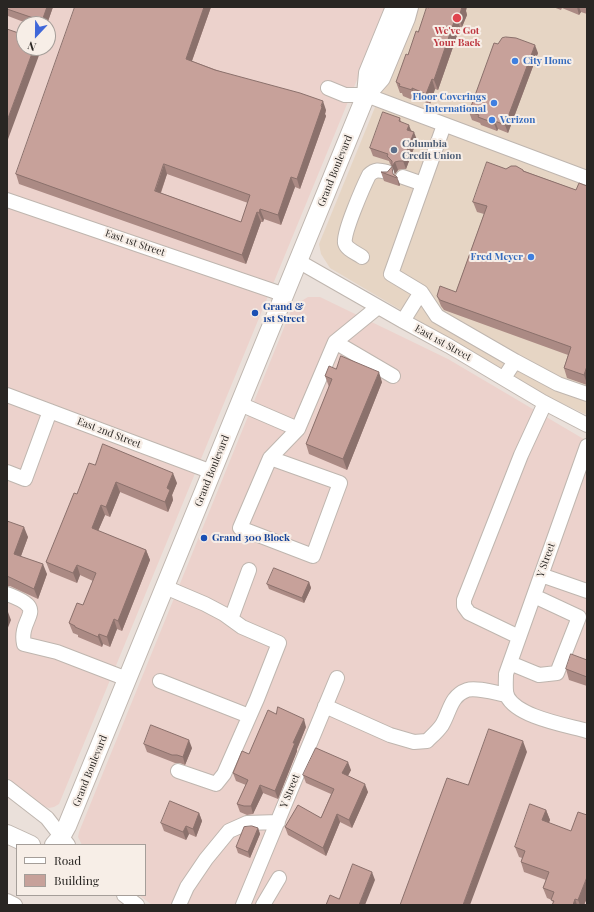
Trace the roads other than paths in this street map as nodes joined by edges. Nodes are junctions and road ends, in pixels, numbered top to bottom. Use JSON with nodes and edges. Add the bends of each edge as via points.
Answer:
{"nodes":[{"id":1,"x":395,"y":7,"type":"edge"},
{"id":2,"x":409,"y":7,"type":"edge"},
{"id":3,"x":328,"y":88,"type":"dead end"},
{"id":4,"x":366,"y":95,"type":"junction"},
{"id":5,"x":444,"y":125,"type":"junction"},
{"id":6,"x":387,"y":172,"type":"edge"},
{"id":7,"x":403,"y":177,"type":"dead end"},
{"id":8,"x":587,"y":178,"type":"edge"},
{"id":9,"x":423,"y":184,"type":"junction"},
{"id":10,"x":7,"y":200,"type":"edge"},
{"id":11,"x":362,"y":257,"type":"dead end"},
{"id":12,"x":298,"y":261,"type":"junction"},
{"id":13,"x":421,"y":292,"type":"junction"},
{"id":14,"x":285,"y":295,"type":"junction"},
{"id":15,"x":378,"y":307,"type":"junction"},
{"id":16,"x":403,"y":321,"type":"junction"},
{"id":17,"x":335,"y":342,"type":"junction"},
{"id":18,"x":515,"y":361,"type":"junction"},
{"id":19,"x":393,"y":376,"type":"dead end"},
{"id":20,"x":504,"y":378,"type":"junction"},
{"id":21,"x":587,"y":394,"type":"edge"},
{"id":22,"x":7,"y":395,"type":"edge"},
{"id":23,"x":545,"y":403,"type":"junction"},
{"id":24,"x":240,"y":404,"type":"junction"},
{"id":25,"x":50,"y":411,"type":"junction"},
{"id":26,"x":587,"y":425,"type":"edge"},
{"id":27,"x":298,"y":428,"type":"junction"},
{"id":28,"x":587,"y":446,"type":"edge"},
{"id":29,"x":270,"y":458,"type":"junction"},
{"id":30,"x":7,"y":472,"type":"edge"},
{"id":31,"x":212,"y":472,"type":"junction"},
{"id":32,"x":249,"y":570,"type":"dead end"},
{"id":33,"x":541,"y":575,"type":"junction"},
{"id":34,"x":165,"y":587,"type":"junction"},
{"id":35,"x":587,"y":591,"type":"edge"},
{"id":36,"x":7,"y":594,"type":"edge"},
{"id":37,"x":534,"y":596,"type":"junction"},
{"id":38,"x":231,"y":619,"type":"junction"},
{"id":39,"x":519,"y":637,"type":"junction"},
{"id":40,"x":508,"y":669,"type":"junction"},
{"id":41,"x":337,"y":678,"type":"dead end"},
{"id":42,"x":127,"y":679,"type":"junction"},
{"id":43,"x":160,"y":681,"type":"dead end"},
{"id":44,"x":507,"y":695,"type":"junction"},
{"id":45,"x":325,"y":706,"type":"junction"},
{"id":46,"x":249,"y":716,"type":"junction"},
{"id":47,"x":587,"y":731,"type":"edge"},
{"id":48,"x":178,"y":771,"type":"dead end"},
{"id":49,"x":7,"y":788,"type":"edge"},
{"id":50,"x":278,"y":822,"type":"junction"},
{"id":51,"x":7,"y":834,"type":"edge"},
{"id":52,"x":61,"y":842,"type":"edge"},
{"id":53,"x":29,"y":844,"type":"edge"},
{"id":54,"x":279,"y":878,"type":"dead end"},
{"id":55,"x":125,"y":896,"type":"edge"},
{"id":56,"x":7,"y":901,"type":"edge"},
{"id":57,"x":15,"y":905,"type":"edge"},
{"id":58,"x":138,"y":905,"type":"edge"},
{"id":59,"x":179,"y":905,"type":"edge"},
{"id":60,"x":243,"y":905,"type":"edge"},
{"id":61,"x":263,"y":905,"type":"edge"}],
"edges":[{"from":1,"to":4,"type":"main road","name":"Grand Boulevard","via":[[368,73]]},
{"from":2,"to":4,"type":"main road","name":"Grand Boulevard","via":[[381,78]]},
{"from":3,"to":4,"type":"street","via":[[345,95]]},
{"from":4,"to":5,"type":"street"},
{"from":4,"to":12,"type":"main road","name":"Grand Boulevard"},
{"from":5,"to":8,"type":"street"},
{"from":5,"to":9,"type":"street"},
{"from":6,"to":11,"type":"street","via":[[378,169],[369,175],[345,234],[347,248]]},
{"from":7,"to":9,"type":"street"},
{"from":9,"to":13,"type":"street","via":[[391,274]]},
{"from":10,"to":14,"type":"street","name":"East 1st Street"},
{"from":12,"to":14,"type":"main road","name":"Grand Boulevard"},
{"from":12,"to":15,"type":"street","name":"East 1st Street"},
{"from":13,"to":16,"type":"street"},
{"from":13,"to":18,"type":"street","via":[[437,316]]},
{"from":14,"to":24,"type":"main road","name":"Grand Boulevard"},
{"from":15,"to":16,"type":"street","name":"East 1st Street"},
{"from":15,"to":17,"type":"street"},
{"from":16,"to":20,"type":"street","name":"East 1st Street"},
{"from":17,"to":19,"type":"street"},
{"from":17,"to":27,"type":"street"},
{"from":18,"to":20,"type":"street"},
{"from":18,"to":21,"type":"street","via":[[558,384]]},
{"from":20,"to":23,"type":"street","name":"East 1st Street"},
{"from":22,"to":25,"type":"street","name":"East 2nd Street"},
{"from":23,"to":26,"type":"street","name":"East 1st Street"},
{"from":23,"to":39,"type":"street","via":[[521,455],[464,600],[464,606],[469,613]]},
{"from":24,"to":27,"type":"street"},
{"from":24,"to":31,"type":"main road","name":"Grand Boulevard"},
{"from":25,"to":30,"type":"street","via":[[25,479]]},
{"from":25,"to":31,"type":"street","name":"East 2nd Street"},
{"from":27,"to":29,"type":"street"},
{"from":28,"to":33,"type":"street","name":"Y Street"},
{"from":29,"to":29,"type":"street","via":[[240,528],[313,556],[340,483]]},
{"from":31,"to":34,"type":"main road","name":"Grand Boulevard"},
{"from":32,"to":38,"type":"street"},
{"from":33,"to":35,"type":"street"},
{"from":33,"to":37,"type":"street","name":"Y Street"},
{"from":34,"to":38,"type":"street","via":[[205,604]]},
{"from":34,"to":42,"type":"main road","name":"Grand Boulevard"},
{"from":36,"to":42,"type":"street","via":[[28,604],[30,612],[23,636],[24,644],[57,652]]},
{"from":37,"to":39,"type":"street","name":"Y Street"},
{"from":37,"to":40,"type":"street","via":[[579,617],[557,673],[539,675]]},
{"from":38,"to":46,"type":"street","via":[[242,627],[279,643]]},
{"from":39,"to":40,"type":"street","name":"Y Street"},
{"from":40,"to":44,"type":"street"},
{"from":41,"to":45,"type":"street","name":"Y Street"},
{"from":42,"to":52,"type":"main road","name":"Grand Boulevard"},
{"from":43,"to":46,"type":"street"},
{"from":44,"to":45,"type":"street","via":[[467,690],[451,703],[443,723],[427,741],[414,742],[390,735]]},
{"from":44,"to":47,"type":"street","via":[[513,705],[535,717]]},
{"from":45,"to":50,"type":"street","name":"Y Street"},
{"from":46,"to":48,"type":"street","via":[[224,774],[216,784]]},
{"from":49,"to":52,"type":"street","via":[[47,818]]},
{"from":50,"to":59,"type":"street","via":[[247,823],[229,831],[202,864]]},
{"from":50,"to":60,"type":"street","name":"Y Street"},
{"from":51,"to":53,"type":"main road"},
{"from":54,"to":61,"type":"street"},
{"from":55,"to":58,"type":"street"},
{"from":56,"to":57,"type":"street"}]}
